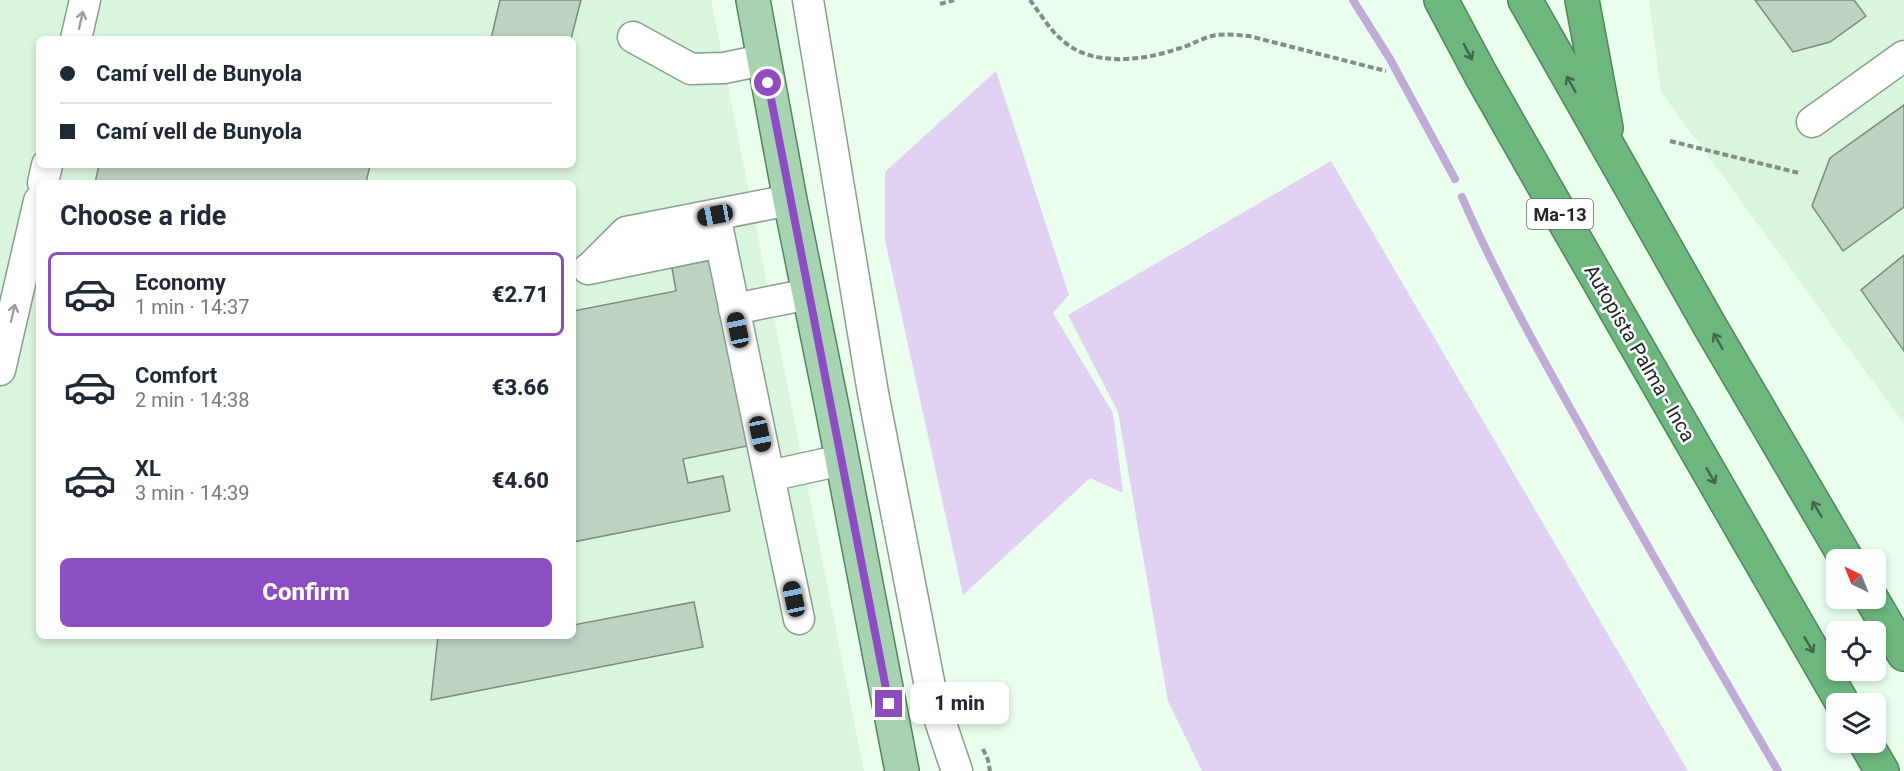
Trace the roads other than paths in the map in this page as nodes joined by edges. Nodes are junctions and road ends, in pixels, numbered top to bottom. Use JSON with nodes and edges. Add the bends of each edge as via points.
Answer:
{"nodes":[{"id":1,"x":85,"y":0,"type":"edge"},
{"id":2,"x":753,"y":0,"type":"edge"},
{"id":3,"x":808,"y":0,"type":"edge"},
{"id":4,"x":1441,"y":0,"type":"edge"},
{"id":5,"x":1525,"y":0,"type":"edge"},
{"id":6,"x":1582,"y":0,"type":"edge"},
{"id":7,"x":77,"y":36,"type":"edge"},
{"id":8,"x":633,"y":37,"type":"dead end"},
{"id":9,"x":1904,"y":56,"type":"edge"},
{"id":10,"x":763,"y":60,"type":"junction"},
{"id":11,"x":1812,"y":122,"type":"dead end"},
{"id":12,"x":1611,"y":153,"type":"junction"},
{"id":13,"x":790,"y":200,"type":"junction"},
{"id":14,"x":36,"y":214,"type":"edge"},
{"id":15,"x":718,"y":228,"type":"junction"},
{"id":16,"x":581,"y":270,"type":"edge"},
{"id":17,"x":809,"y":294,"type":"junction"},
{"id":18,"x":734,"y":309,"type":"junction"},
{"id":19,"x":0,"y":370,"type":"edge"},
{"id":20,"x":842,"y":460,"type":"junction"},
{"id":21,"x":769,"y":476,"type":"junction"},
{"id":22,"x":1841,"y":549,"type":"edge"},
{"id":23,"x":1877,"y":609,"type":"edge"},
{"id":24,"x":799,"y":619,"type":"dead end"},
{"id":25,"x":1904,"y":654,"type":"edge"},
{"id":26,"x":1837,"y":693,"type":"edge"},
{"id":27,"x":1871,"y":753,"type":"edge"},
{"id":28,"x":902,"y":771,"type":"edge"},
{"id":29,"x":957,"y":771,"type":"edge"},
{"id":30,"x":1882,"y":771,"type":"edge"}],
"edges":[{"from":7,"to":1,"type":"street","one_way":true},
{"from":2,"to":10,"type":"main road"},
{"from":3,"to":29,"type":"street","via":[[877,416],[932,697]]},
{"from":4,"to":26,"type":"highway","name":"Autopista Palma - Inca","number":"Ma-13","one_way":true,"via":[[1546,191]]},
{"from":12,"to":5,"type":"highway","one_way":true},
{"from":6,"to":12,"type":"highway"},
{"from":8,"to":10,"type":"street","via":[[691,69],[724,68]]},
{"from":9,"to":11,"type":"street"},
{"from":10,"to":13,"type":"main road"},
{"from":22,"to":12,"type":"highway","one_way":true},
{"from":13,"to":15,"type":"street"},
{"from":13,"to":17,"type":"main road"},
{"from":19,"to":14,"type":"street","one_way":true},
{"from":15,"to":16,"type":"street"},
{"from":15,"to":18,"type":"street"},
{"from":17,"to":18,"type":"street"},
{"from":17,"to":20,"type":"main road"},
{"from":18,"to":21,"type":"street"},
{"from":20,"to":21,"type":"street"},
{"from":20,"to":28,"type":"main road"},
{"from":21,"to":24,"type":"street"},
{"from":23,"to":25,"type":"highway"},
{"from":27,"to":30,"type":"highway"}]}
